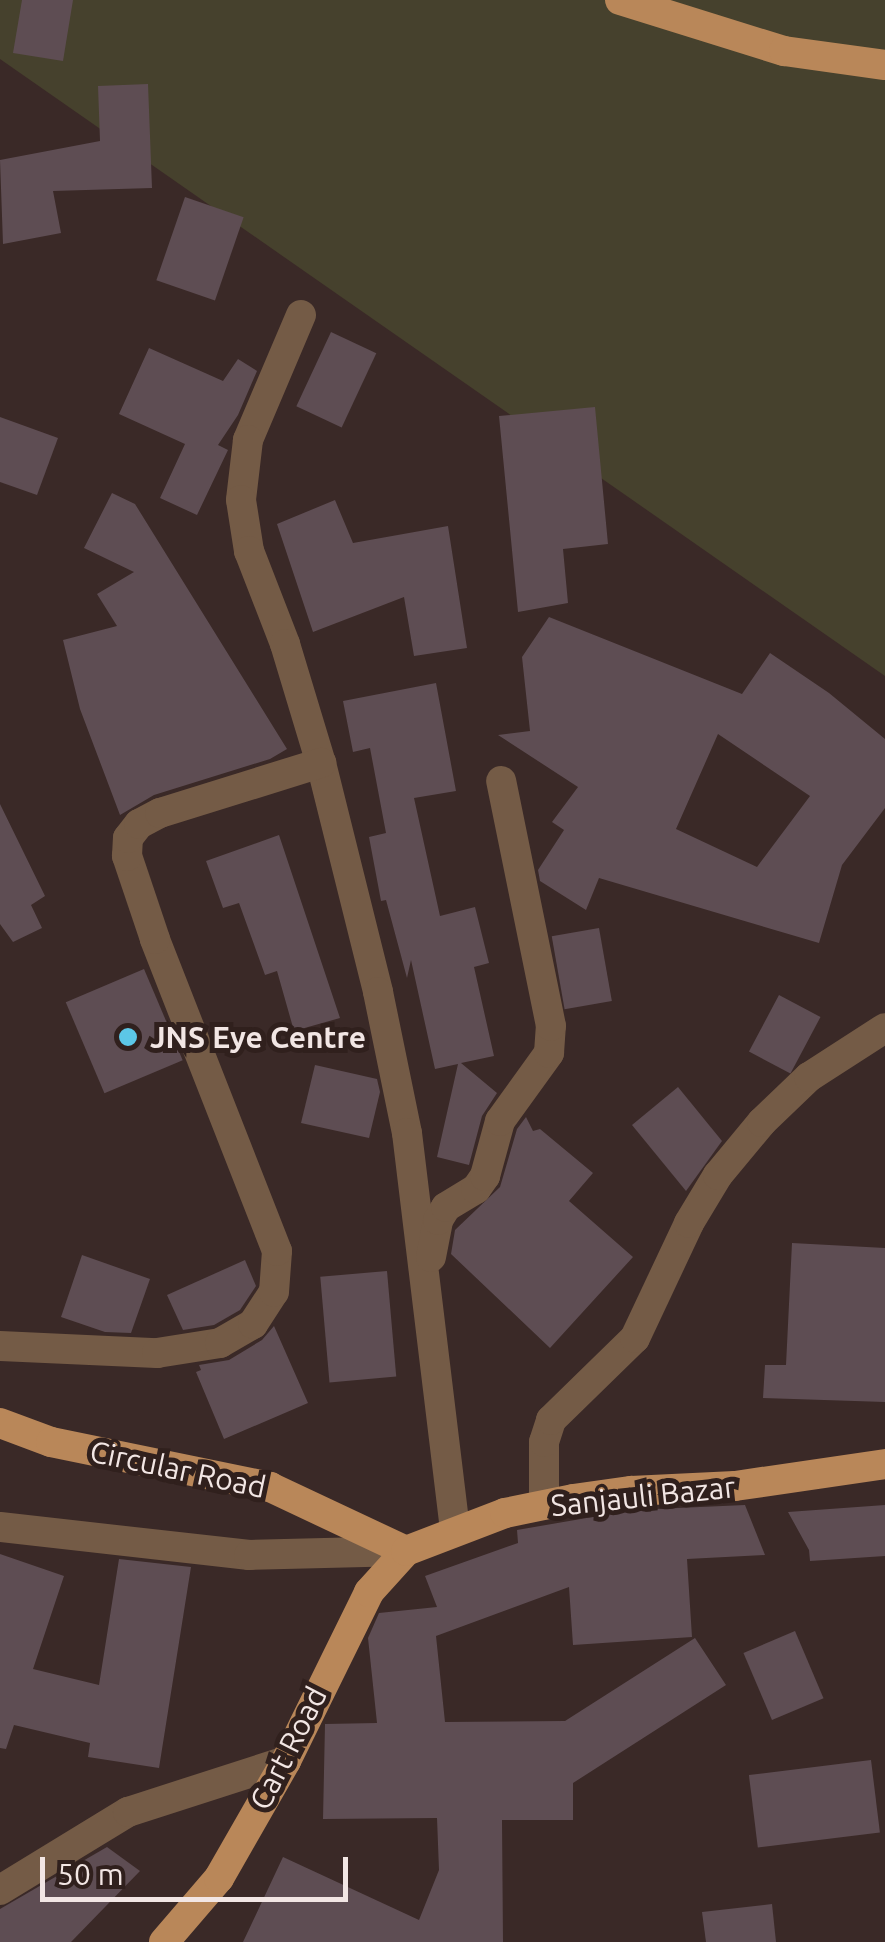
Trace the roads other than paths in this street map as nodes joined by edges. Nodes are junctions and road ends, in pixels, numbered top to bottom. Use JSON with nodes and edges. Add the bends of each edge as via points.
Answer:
{"nodes":[{"id":1,"x":620,"y":0,"type":"edge"},
{"id":2,"x":885,"y":65,"type":"edge"},
{"id":3,"x":301,"y":315,"type":"dead end"},
{"id":4,"x":321,"y":764,"type":"junction"},
{"id":5,"x":501,"y":781,"type":"dead end"},
{"id":6,"x":885,"y":1028,"type":"edge"},
{"id":7,"x":427,"y":1300,"type":"junction"},
{"id":8,"x":0,"y":1346,"type":"edge"},
{"id":9,"x":0,"y":1423,"type":"edge"},
{"id":10,"x":885,"y":1464,"type":"edge"},
{"id":11,"x":544,"y":1505,"type":"junction"},
{"id":12,"x":0,"y":1528,"type":"edge"},
{"id":13,"x":455,"y":1531,"type":"junction"},
{"id":14,"x":406,"y":1551,"type":"junction"},
{"id":15,"x":286,"y":1760,"type":"junction"},
{"id":16,"x":0,"y":1890,"type":"edge"},
{"id":17,"x":164,"y":1942,"type":"edge"}],
"edges":[{"from":1,"to":2,"type":"main road","via":[[784,52]]},
{"from":3,"to":4,"type":"street","via":[[248,440],[241,500],[250,551]]},
{"from":4,"to":7,"type":"street","via":[[407,1133]]},
{"from":4,"to":8,"type":"street","via":[[160,813],[128,838],[127,856],[155,939],[277,1251],[274,1292],[254,1324],[220,1343],[157,1353]]},
{"from":5,"to":7,"type":"street","via":[[552,1026],[549,1053],[500,1121],[486,1176],[438,1220]]},
{"from":6,"to":11,"type":"street","via":[[809,1077],[718,1175],[635,1338],[551,1420],[544,1442]]},
{"from":7,"to":13,"type":"street"},
{"from":9,"to":14,"type":"main road","name":"Circular Road","via":[[51,1442],[270,1487]]},
{"from":10,"to":11,"type":"main road","name":"Sanjauli Bazar"},
{"from":11,"to":13,"type":"main road","name":"Sanjauli Bazar"},
{"from":12,"to":14,"type":"street","via":[[249,1555]]},
{"from":13,"to":14,"type":"main road","name":"Sanjauli Bazar"},
{"from":14,"to":15,"type":"main road","name":"Cart Road","via":[[369,1592]]},
{"from":15,"to":16,"type":"street","via":[[128,1812]]},
{"from":15,"to":17,"type":"main road","name":"Cart Road","via":[[219,1878]]}]}
